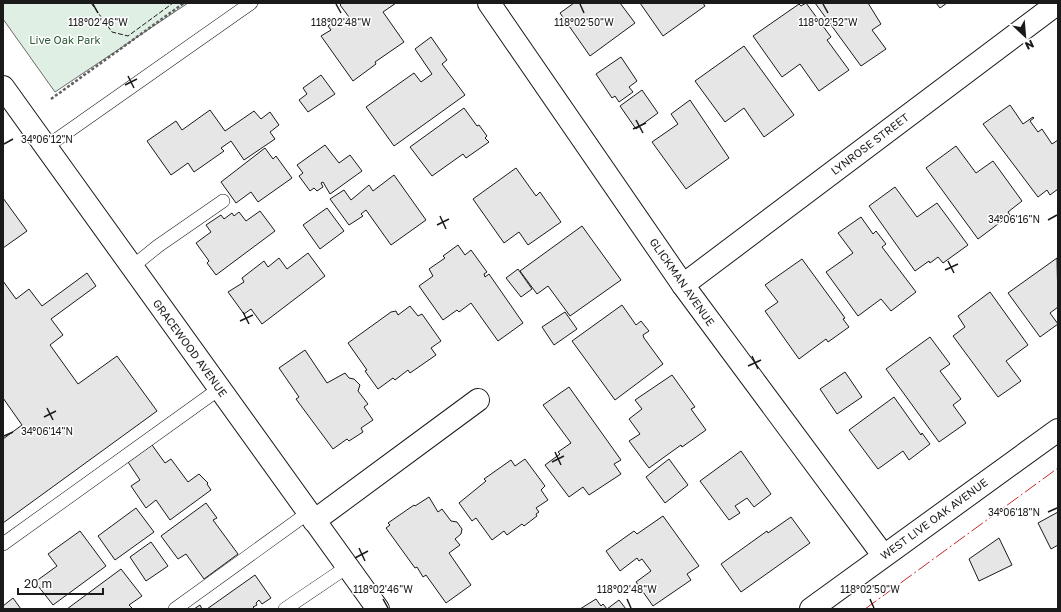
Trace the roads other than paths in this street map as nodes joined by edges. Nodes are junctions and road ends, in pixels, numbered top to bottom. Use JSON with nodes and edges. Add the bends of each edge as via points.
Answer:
{"nodes":[{"id":1,"x":251,"y":3,"type":"edge"},
{"id":2,"x":489,"y":3,"type":"edge"},
{"id":3,"x":1058,"y":3,"type":"edge"},
{"id":4,"x":6,"y":98,"type":"edge"},
{"id":5,"x":46,"y":147,"type":"junction"},
{"id":6,"x":223,"y":201,"type":"dead end"},
{"id":7,"x":132,"y":267,"type":"junction"},
{"id":8,"x":683,"y":285,"type":"junction"},
{"id":9,"x":219,"y":389,"type":"junction"},
{"id":10,"x":478,"y":400,"type":"dead end"},
{"id":11,"x":1058,"y":430,"type":"edge"},
{"id":12,"x":311,"y":517,"type":"junction"},
{"id":13,"x":3,"y":544,"type":"edge"},
{"id":14,"x":884,"y":555,"type":"junction"},
{"id":15,"x":347,"y":567,"type":"junction"},
{"id":16,"x":175,"y":609,"type":"edge"},
{"id":17,"x":285,"y":609,"type":"edge"},
{"id":18,"x":378,"y":609,"type":"edge"},
{"id":19,"x":811,"y":609,"type":"edge"}],
"edges":[{"from":1,"to":5,"type":"lane"},
{"from":2,"to":8,"type":"street","name":"GLICKMAN AVENUE"},
{"from":3,"to":8,"type":"street","name":"LYNROSE STREET"},
{"from":4,"to":5,"type":"street","name":"GRACEWOOD AVENUE"},
{"from":5,"to":7,"type":"street","name":"GRACEWOOD AVENUE"},
{"from":6,"to":7,"type":"lane"},
{"from":7,"to":9,"type":"street","name":"GRACEWOOD AVENUE"},
{"from":8,"to":14,"type":"street","name":"GLICKMAN AVENUE"},
{"from":9,"to":12,"type":"street","name":"GRACEWOOD AVENUE"},
{"from":9,"to":13,"type":"lane"},
{"from":10,"to":12,"type":"street"},
{"from":11,"to":14,"type":"street","name":"WEST LIVE OAK AVENUE"},
{"from":12,"to":15,"type":"street","name":"GRACEWOOD AVENUE"},
{"from":12,"to":16,"type":"lane"},
{"from":14,"to":19,"type":"street","name":"WEST LIVE OAK AVENUE"},
{"from":15,"to":17,"type":"lane"},
{"from":15,"to":18,"type":"street","name":"GRACEWOOD AVENUE"}]}
